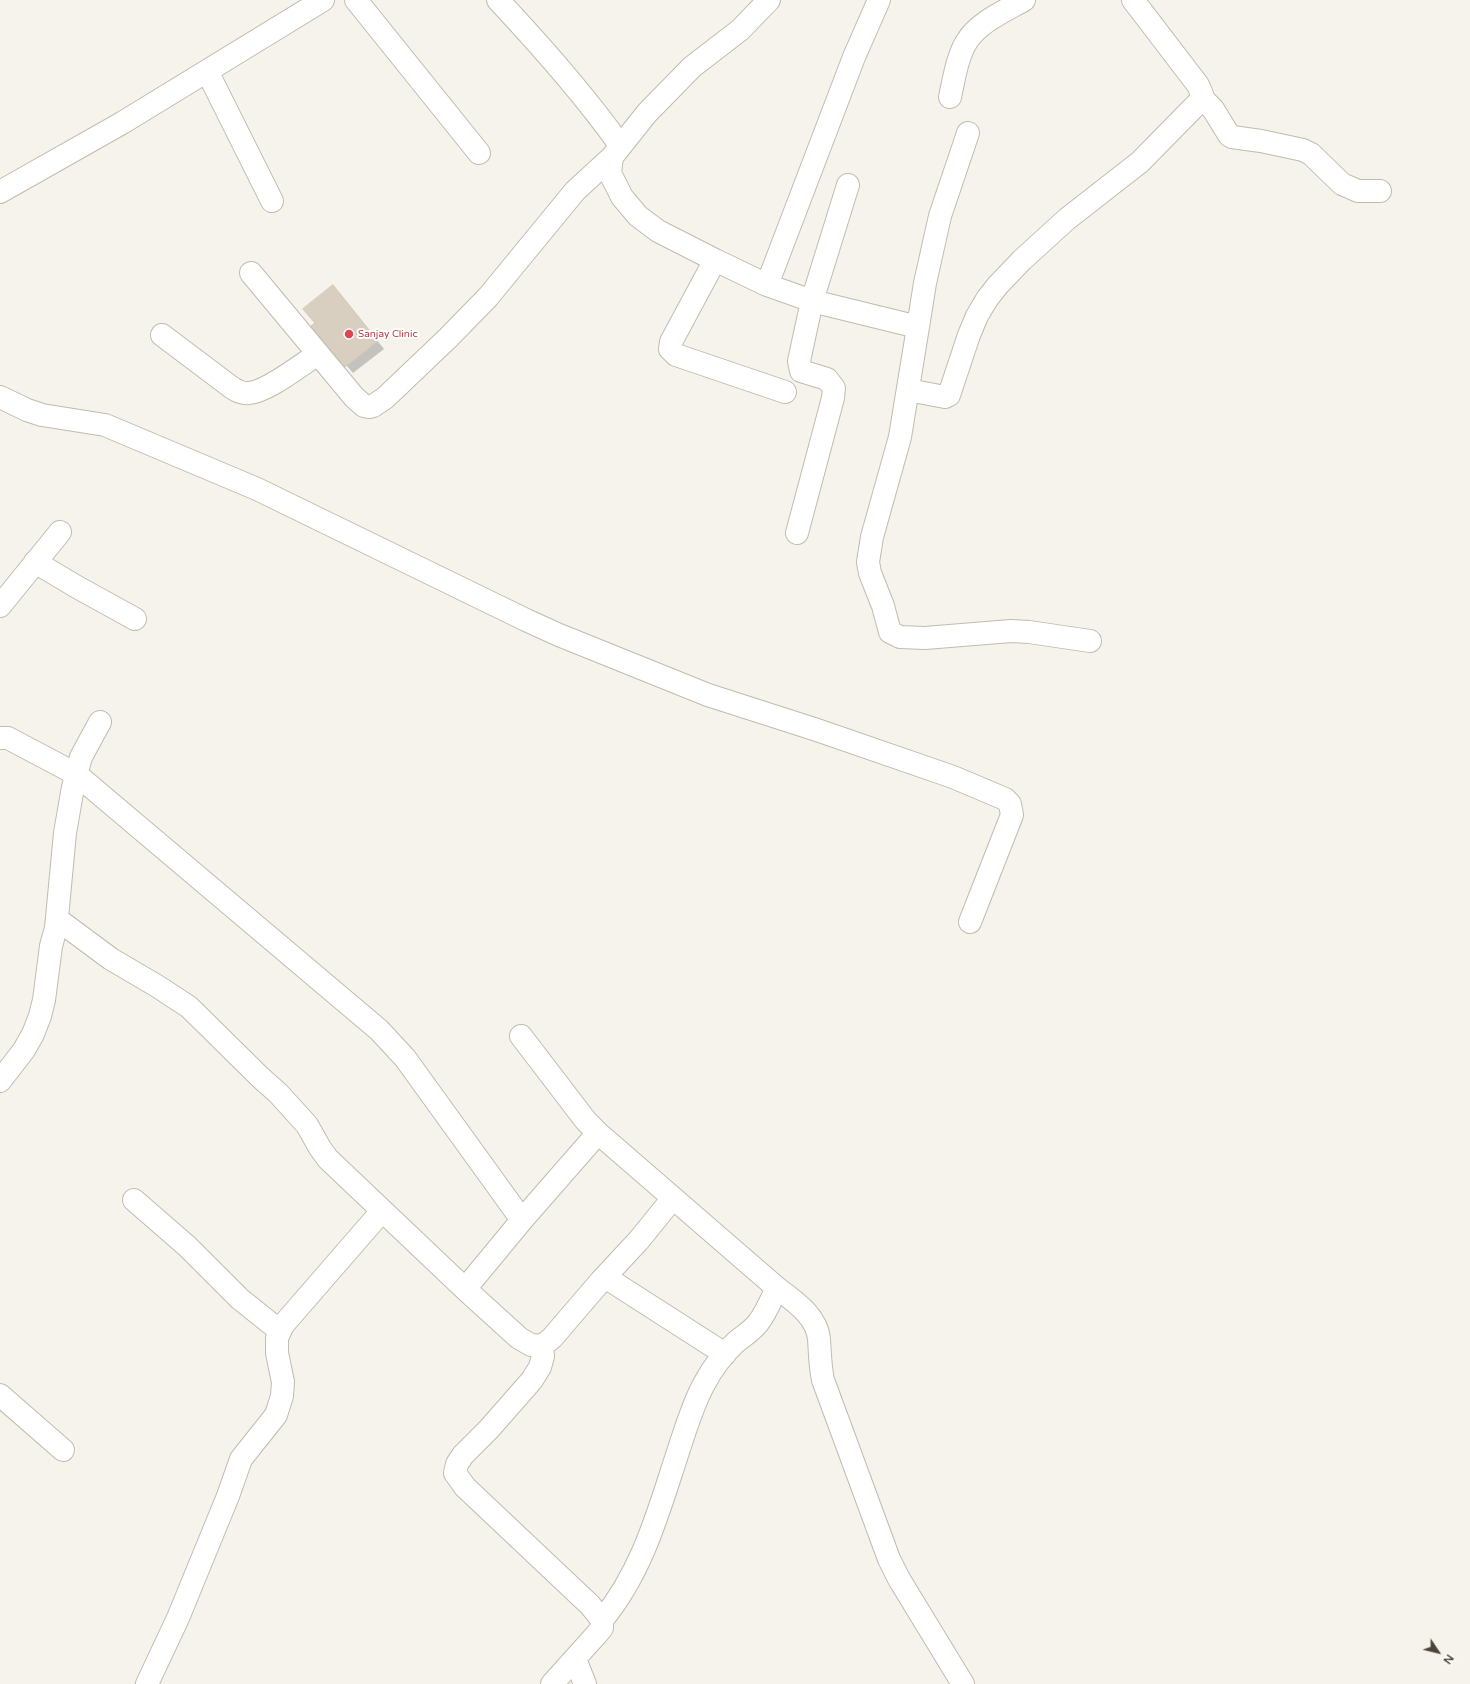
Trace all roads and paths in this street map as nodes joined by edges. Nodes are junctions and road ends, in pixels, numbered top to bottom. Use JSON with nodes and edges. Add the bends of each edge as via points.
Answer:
{"nodes":[{"id":1,"x":323,"y":0,"type":"edge"},
{"id":2,"x":356,"y":0,"type":"edge"},
{"id":3,"x":498,"y":0,"type":"edge"},
{"id":4,"x":769,"y":0,"type":"edge"},
{"id":5,"x":879,"y":0,"type":"edge"},
{"id":6,"x":1024,"y":0,"type":"edge"},
{"id":7,"x":1132,"y":0,"type":"edge"},
{"id":8,"x":207,"y":71,"type":"junction"},
{"id":9,"x":950,"y":97,"type":"dead end"},
{"id":10,"x":1202,"y":98,"type":"junction"},
{"id":11,"x":968,"y":133,"type":"dead end"},
{"id":12,"x":616,"y":151,"type":"junction"},
{"id":13,"x":479,"y":152,"type":"dead end"},
{"id":14,"x":848,"y":185,"type":"dead end"},
{"id":15,"x":1380,"y":191,"type":"dead end"},
{"id":16,"x":0,"y":192,"type":"edge"},
{"id":17,"x":272,"y":201,"type":"dead end"},
{"id":18,"x":715,"y":260,"type":"junction"},
{"id":19,"x":251,"y":273,"type":"dead end"},
{"id":20,"x":767,"y":285,"type":"junction"},
{"id":21,"x":812,"y":301,"type":"junction"},
{"id":22,"x":918,"y":327,"type":"junction"},
{"id":23,"x":162,"y":336,"type":"dead end"},
{"id":24,"x":318,"y":354,"type":"junction"},
{"id":25,"x":908,"y":390,"type":"junction"},
{"id":26,"x":785,"y":392,"type":"dead end"},
{"id":27,"x":0,"y":397,"type":"edge"},
{"id":28,"x":60,"y":532,"type":"dead end"},
{"id":29,"x":797,"y":533,"type":"dead end"},
{"id":30,"x":35,"y":562,"type":"junction"},
{"id":31,"x":0,"y":606,"type":"edge"},
{"id":32,"x":135,"y":619,"type":"dead end"},
{"id":33,"x":1090,"y":641,"type":"dead end"},
{"id":34,"x":100,"y":722,"type":"dead end"},
{"id":35,"x":0,"y":738,"type":"edge"},
{"id":36,"x":76,"y":774,"type":"junction"},
{"id":37,"x":57,"y":919,"type":"junction"},
{"id":38,"x":970,"y":922,"type":"dead end"},
{"id":39,"x":521,"y":1036,"type":"dead end"},
{"id":40,"x":0,"y":1081,"type":"edge"},
{"id":41,"x":598,"y":1133,"type":"junction"},
{"id":42,"x":673,"y":1198,"type":"junction"},
{"id":43,"x":134,"y":1200,"type":"dead end"},
{"id":44,"x":382,"y":1211,"type":"junction"},
{"id":45,"x":522,"y":1220,"type":"junction"},
{"id":46,"x":605,"y":1277,"type":"junction"},
{"id":47,"x":777,"y":1288,"type":"junction"},
{"id":48,"x":465,"y":1289,"type":"junction"},
{"id":49,"x":280,"y":1331,"type":"junction"},
{"id":50,"x":542,"y":1346,"type":"junction"},
{"id":51,"x":725,"y":1354,"type":"junction"},
{"id":52,"x":0,"y":1395,"type":"edge"},
{"id":53,"x":63,"y":1450,"type":"dead end"},
{"id":54,"x":602,"y":1620,"type":"junction"},
{"id":55,"x":575,"y":1659,"type":"junction"},
{"id":56,"x":147,"y":1684,"type":"edge"},
{"id":57,"x":552,"y":1684,"type":"edge"},
{"id":58,"x":585,"y":1684,"type":"edge"},
{"id":59,"x":964,"y":1684,"type":"edge"}],
"edges":[{"from":1,"to":8,"type":"street"},
{"from":2,"to":13,"type":"street"},
{"from":3,"to":12,"type":"street","via":[[582,94]]},
{"from":4,"to":12,"type":"street","via":[[740,30],[692,67],[647,113]]},
{"from":5,"to":20,"type":"street","via":[[854,57]]},
{"from":6,"to":9,"type":"street","via":[[988,22],[967,40]]},
{"from":7,"to":10,"type":"street","via":[[1198,85]]},
{"from":8,"to":16,"type":"street"},
{"from":8,"to":17,"type":"street"},
{"from":10,"to":15,"type":"street","via":[[1213,109],[1232,137],[1261,140],[1303,150],[1311,154],[1342,184],[1358,190]]},
{"from":10,"to":25,"type":"street","via":[[1140,162],[1067,219],[998,285],[977,316],[949,395]]},
{"from":11,"to":22,"type":"street","via":[[940,216]]},
{"from":12,"to":18,"type":"street","via":[[610,173],[622,197],[638,216],[658,230]]},
{"from":12,"to":24,"type":"street","via":[[575,191],[488,297],[378,404],[369,407],[360,402]]},
{"from":14,"to":21,"type":"street"},
{"from":18,"to":20,"type":"street"},
{"from":18,"to":26,"type":"street","via":[[671,342],[670,349],[676,355]]},
{"from":19,"to":24,"type":"street"},
{"from":20,"to":21,"type":"street"},
{"from":21,"to":22,"type":"street"},
{"from":21,"to":29,"type":"street","via":[[798,361],[801,370],[827,379],[834,388]]},
{"from":22,"to":25,"type":"street"},
{"from":23,"to":24,"type":"street","via":[[232,388],[249,393],[267,387]]},
{"from":25,"to":33,"type":"street","via":[[899,443],[872,537],[868,562],[890,632],[900,637],[925,638],[1011,631]]},
{"from":27,"to":38,"type":"street","via":[[42,416],[106,426],[257,489],[533,623],[708,695],[953,777],[1005,799],[1010,804],[1012,815]]},
{"from":28,"to":30,"type":"street"},
{"from":30,"to":31,"type":"street"},
{"from":30,"to":32,"type":"street"},
{"from":34,"to":36,"type":"street","via":[[81,757]]},
{"from":35,"to":36,"type":"street","via":[[8,738]]},
{"from":36,"to":37,"type":"street","via":[[65,833]]},
{"from":36,"to":45,"type":"street","via":[[379,1030],[405,1058]]},
{"from":37,"to":40,"type":"street","via":[[40,1016],[24,1050]]},
{"from":37,"to":44,"type":"street","via":[[111,959],[189,1007],[278,1093],[307,1125],[328,1159]]},
{"from":39,"to":41,"type":"street"},
{"from":41,"to":42,"type":"street"},
{"from":41,"to":45,"type":"street"},
{"from":42,"to":46,"type":"street"},
{"from":42,"to":47,"type":"street"},
{"from":43,"to":49,"type":"street","via":[[188,1247],[240,1299]]},
{"from":44,"to":48,"type":"street"},
{"from":44,"to":49,"type":"street"},
{"from":45,"to":48,"type":"street"},
{"from":46,"to":50,"type":"street"},
{"from":46,"to":51,"type":"street"},
{"from":47,"to":51,"type":"street","via":[[758,1324]]},
{"from":47,"to":59,"type":"street","via":[[796,1302],[816,1324],[823,1380],[889,1559]]},
{"from":48,"to":50,"type":"street","via":[[519,1338],[531,1345]]},
{"from":49,"to":56,"type":"street","via":[[276,1338],[283,1382],[276,1415],[241,1459],[181,1611]]},
{"from":50,"to":54,"type":"street","via":[[540,1367],[532,1380],[463,1455],[455,1473],[465,1487],[590,1605]]},
{"from":51,"to":54,"type":"street","via":[[704,1384],[697,1400],[645,1549],[616,1604]]},
{"from":52,"to":53,"type":"street"},
{"from":54,"to":55,"type":"street","via":[[602,1628]]},
{"from":55,"to":57,"type":"street"},
{"from":55,"to":58,"type":"street"}]}
